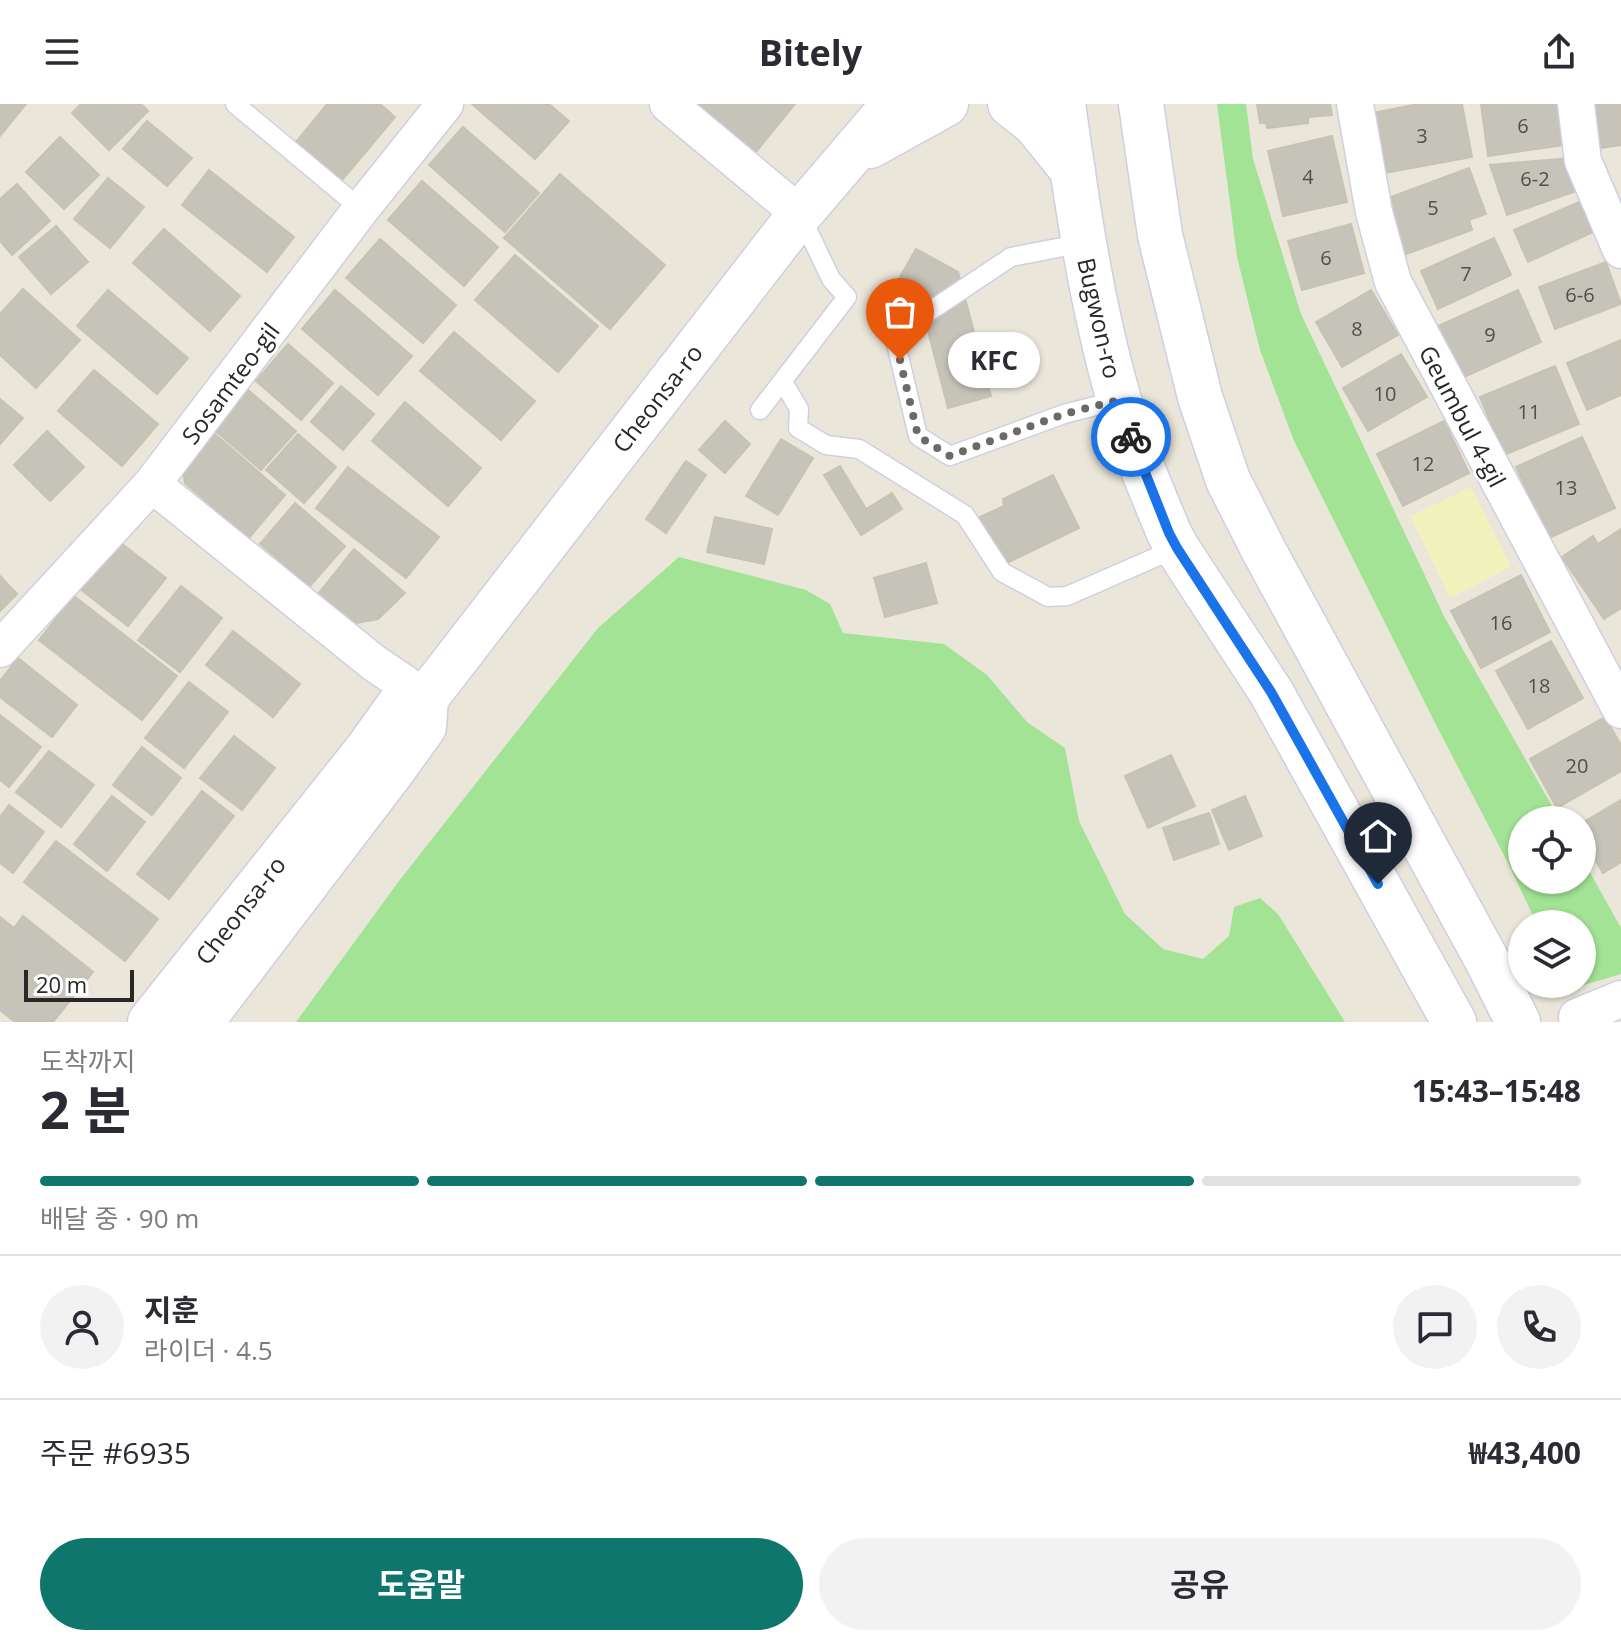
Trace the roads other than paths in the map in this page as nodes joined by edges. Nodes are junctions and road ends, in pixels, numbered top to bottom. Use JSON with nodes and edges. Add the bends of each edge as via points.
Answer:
{"nodes":[{"id":1,"x":235,"y":104,"type":"edge"},
{"id":2,"x":445,"y":104,"type":"edge"},
{"id":3,"x":668,"y":104,"type":"edge"},
{"id":4,"x":862,"y":104,"type":"edge"},
{"id":5,"x":894,"y":104,"type":"edge"},
{"id":6,"x":946,"y":104,"type":"edge"},
{"id":7,"x":1010,"y":104,"type":"edge"},
{"id":8,"x":1063,"y":104,"type":"edge"},
{"id":9,"x":1141,"y":104,"type":"edge"},
{"id":10,"x":1355,"y":104,"type":"edge"},
{"id":11,"x":1576,"y":104,"type":"edge"},
{"id":12,"x":846,"y":159,"type":"junction"},
{"id":13,"x":1073,"y":171,"type":"junction"},
{"id":14,"x":361,"y":209,"type":"junction"},
{"id":15,"x":800,"y":214,"type":"junction"},
{"id":16,"x":1083,"y":243,"type":"junction"},
{"id":17,"x":1621,"y":250,"type":"edge"},
{"id":18,"x":783,"y":382,"type":"junction"},
{"id":19,"x":1119,"y":400,"type":"junction"},
{"id":20,"x":760,"y":410,"type":"dead end"},
{"id":21,"x":152,"y":484,"type":"junction"},
{"id":22,"x":1177,"y":548,"type":"junction"},
{"id":23,"x":0,"y":649,"type":"edge"},
{"id":24,"x":426,"y":698,"type":"junction"},
{"id":25,"x":1621,"y":710,"type":"edge"},
{"id":26,"x":1621,"y":999,"type":"edge"},
{"id":27,"x":1577,"y":1017,"type":"dead end"},
{"id":28,"x":150,"y":1022,"type":"edge"},
{"id":29,"x":201,"y":1022,"type":"edge"},
{"id":30,"x":1454,"y":1022,"type":"edge"},
{"id":31,"x":1518,"y":1022,"type":"edge"}],
"edges":[{"from":1,"to":14,"type":"lane"},
{"from":2,"to":14,"type":"street","name":"Sosamteo-gil"},
{"from":3,"to":15,"type":"street"},
{"from":4,"to":12,"type":"street"},
{"from":5,"to":12,"type":"street","name":"Cheonsa-ro"},
{"from":6,"to":12,"type":"street"},
{"from":7,"to":13,"type":"street","via":[[1035,124]]},
{"from":8,"to":13,"type":"street","name":"Bugwon-ro"},
{"from":9,"to":31,"type":"street","via":[[1160,235],[1200,397],[1228,480]]},
{"from":10,"to":25,"type":"street","name":"Geumbul 4-gil","via":[[1393,282]]},
{"from":11,"to":17,"type":"street","via":[[1583,161]]},
{"from":12,"to":15,"type":"street","name":"Cheonsa-ro"},
{"from":13,"to":16,"type":"street","name":"Bugwon-ro"},
{"from":14,"to":21,"type":"street","name":"Sosamteo-gil"},
{"from":15,"to":18,"type":"lane","via":[[831,279],[847,297]]},
{"from":15,"to":24,"type":"street","name":"Cheonsa-ro"},
{"from":16,"to":19,"type":"street","name":"Bugwon-ro"},
{"from":16,"to":19,"type":"lane","via":[[1011,257],[894,335],[918,436],[950,456],[1064,414]]},
{"from":18,"to":20,"type":"lane"},
{"from":18,"to":22,"type":"lane","via":[[799,409],[798,428],[826,445],[859,449],[965,515],[1002,572],[1048,597],[1067,596]]},
{"from":19,"to":22,"type":"street","name":"Bugwon-ro"},
{"from":21,"to":23,"type":"street","name":"Sosamteo-gil"},
{"from":21,"to":24,"type":"street","via":[[374,663]]},
{"from":22,"to":30,"type":"street","name":"Bugwon-ro","via":[[1271,692]]},
{"from":24,"to":28,"type":"street","name":"Cheonsa-ro","via":[[399,705]]},
{"from":24,"to":29,"type":"street","name":"Cheonsa-ro","via":[[424,727]]},
{"from":26,"to":27,"type":"street"}]}
